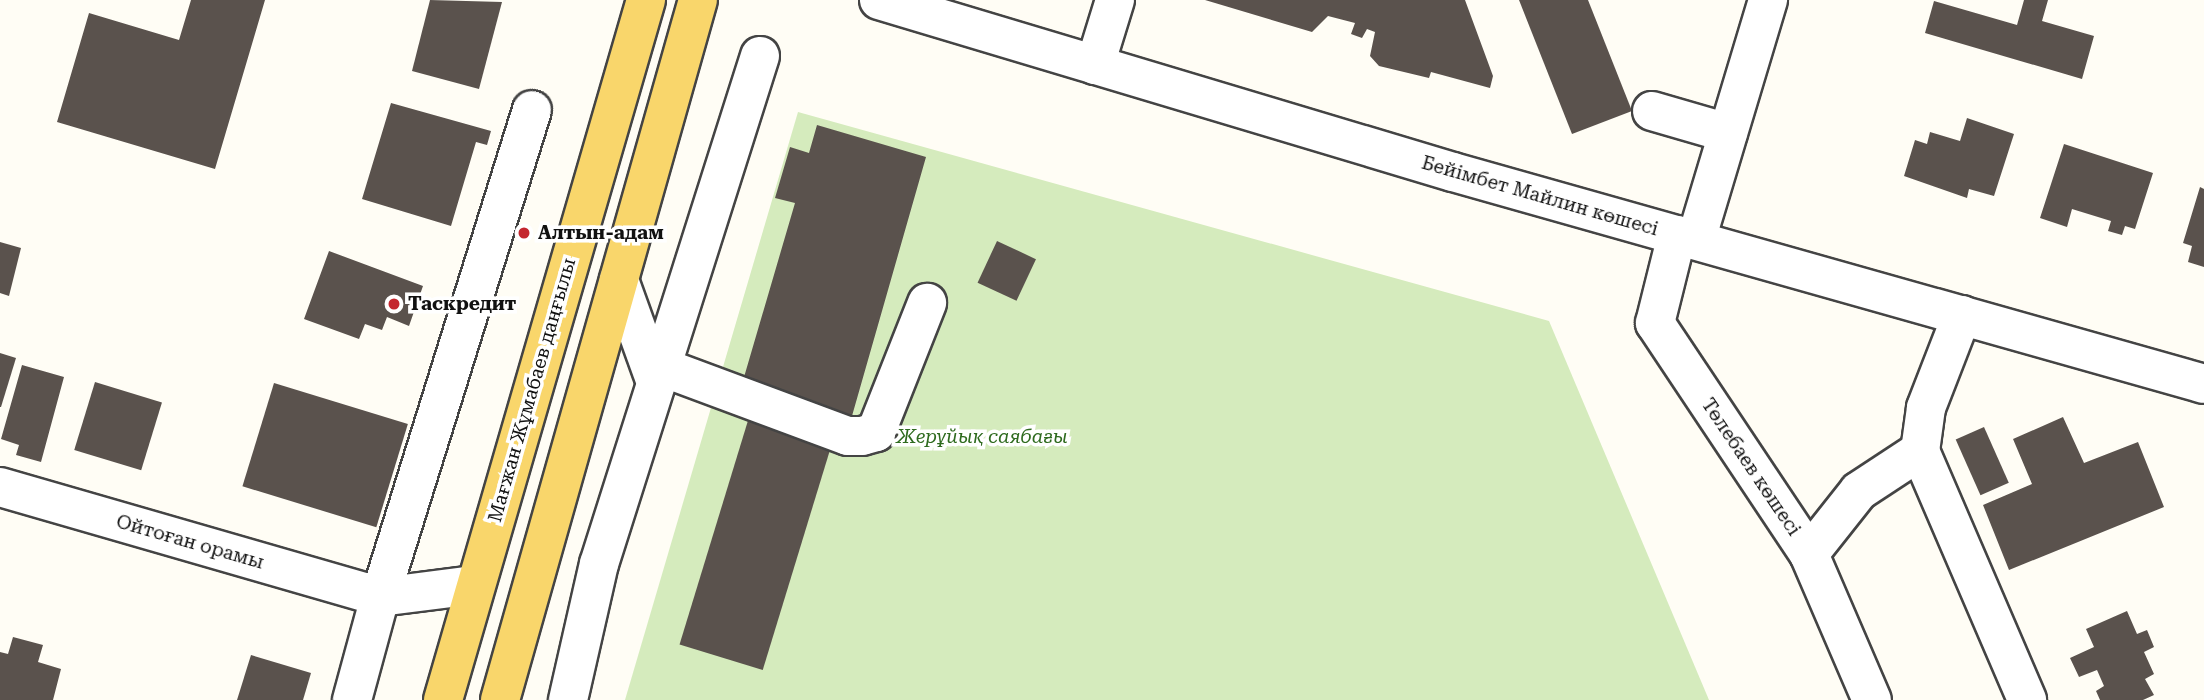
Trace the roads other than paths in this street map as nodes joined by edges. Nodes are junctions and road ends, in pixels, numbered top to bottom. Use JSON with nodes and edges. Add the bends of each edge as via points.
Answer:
{"nodes":[{"id":1,"x":646,"y":0,"type":"edge"},
{"id":2,"x":698,"y":0,"type":"edge"},
{"id":3,"x":879,"y":0,"type":"edge"},
{"id":4,"x":1115,"y":0,"type":"edge"},
{"id":5,"x":1769,"y":0,"type":"edge"},
{"id":6,"x":760,"y":55,"type":"dead end"},
{"id":7,"x":1095,"y":65,"type":"junction"},
{"id":8,"x":533,"y":110,"type":"dead end"},
{"id":9,"x":1651,"y":111,"type":"dead end"},
{"id":10,"x":1728,"y":133,"type":"junction"},
{"id":11,"x":1686,"y":238,"type":"junction"},
{"id":12,"x":619,"y":280,"type":"junction"},
{"id":13,"x":927,"y":303,"type":"dead end"},
{"id":14,"x":1962,"y":315,"type":"junction"},
{"id":15,"x":659,"y":375,"type":"junction"},
{"id":16,"x":2204,"y":384,"type":"edge"},
{"id":17,"x":1920,"y":451,"type":"junction"},
{"id":18,"x":0,"y":487,"type":"edge"},
{"id":19,"x":1809,"y":554,"type":"junction"},
{"id":20,"x":475,"y":585,"type":"junction"},
{"id":21,"x":380,"y":597,"type":"junction"},
{"id":22,"x":577,"y":696,"type":"edge"},
{"id":23,"x":352,"y":700,"type":"edge"},
{"id":24,"x":443,"y":700,"type":"edge"},
{"id":25,"x":500,"y":700,"type":"edge"},
{"id":26,"x":1872,"y":700,"type":"edge"},
{"id":27,"x":2027,"y":700,"type":"edge"}],
"edges":[{"from":1,"to":20,"type":"main road","name":"Мағжан Жұмабаев даңғылы"},
{"from":2,"to":12,"type":"main road"},
{"from":3,"to":7,"type":"street","name":"Бейімбет Майлин көшесі"},
{"from":4,"to":7,"type":"street"},
{"from":5,"to":10,"type":"street","name":"Төлебаев көшесі"},
{"from":6,"to":15,"type":"street"},
{"from":7,"to":11,"type":"street","name":"Бейімбет Майлин көшесі"},
{"from":8,"to":21,"type":"street"},
{"from":9,"to":10,"type":"street"},
{"from":10,"to":11,"type":"street","name":"Төлебаев көшесі"},
{"from":11,"to":14,"type":"street","name":"Бейімбет Майлин көшесі"},
{"from":11,"to":19,"type":"street","name":"Төлебаев көшесі","via":[[1655,323]]},
{"from":12,"to":15,"type":"street"},
{"from":12,"to":25,"type":"main road"},
{"from":13,"to":15,"type":"street","via":[[876,432],[862,436],[848,436]]},
{"from":14,"to":16,"type":"street","name":"Бейімбет Майлин көшесі"},
{"from":14,"to":17,"type":"street","via":[[1926,408]]},
{"from":15,"to":22,"type":"street","via":[[599,564]]},
{"from":17,"to":19,"type":"street","via":[[1859,491]]},
{"from":17,"to":27,"type":"street"},
{"from":18,"to":21,"type":"street","name":"Ойтоған орамы"},
{"from":19,"to":26,"type":"street","name":"Төлебаев көшесі"},
{"from":20,"to":21,"type":"street"},
{"from":20,"to":24,"type":"main road","name":"Мағжан Жұмабаев даңғылы"},
{"from":21,"to":23,"type":"street"}]}
